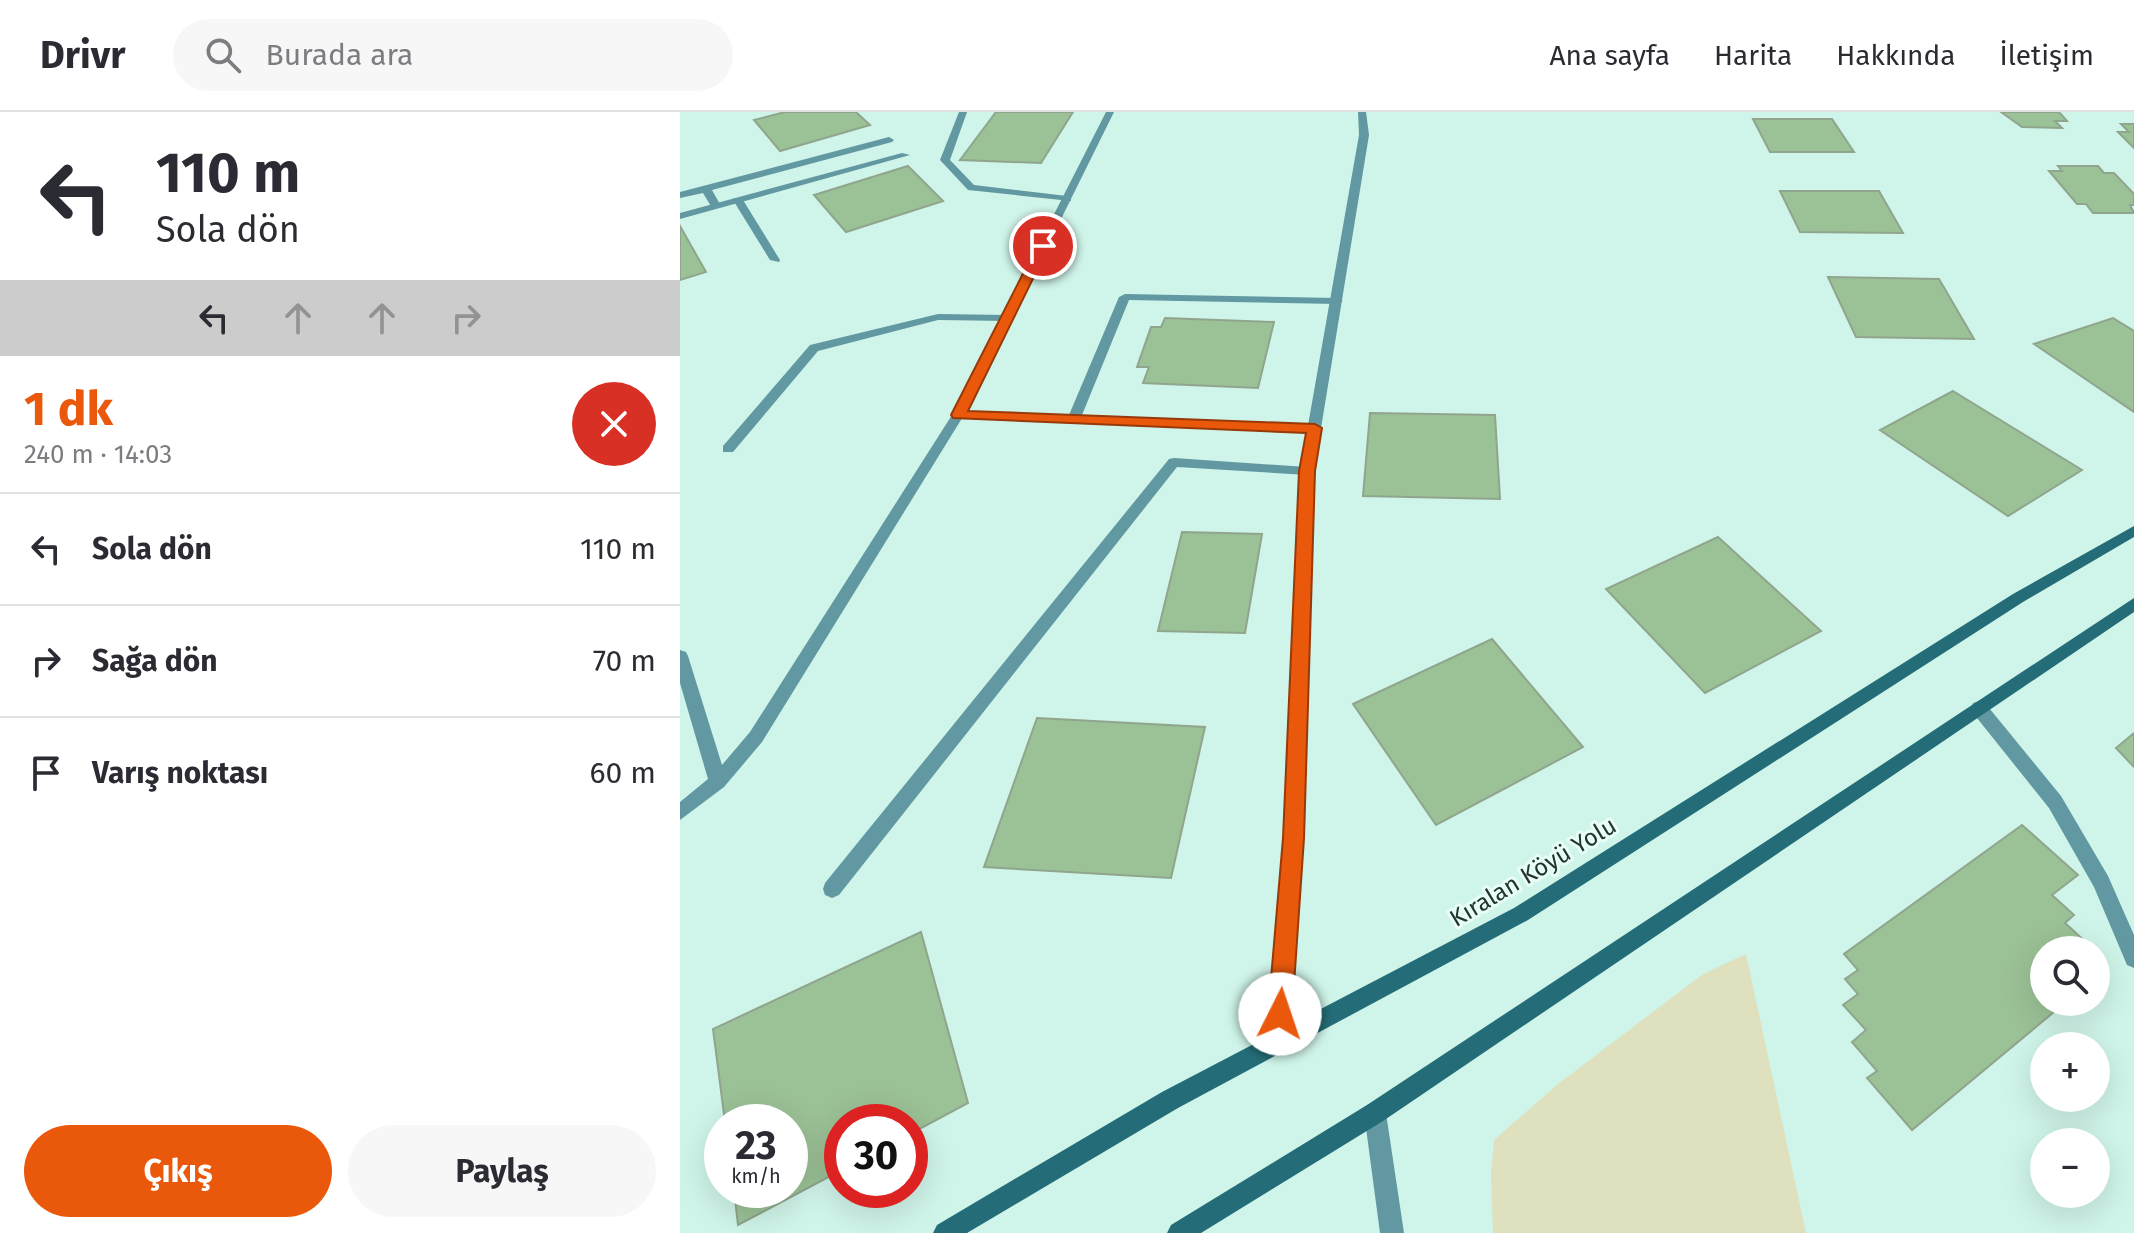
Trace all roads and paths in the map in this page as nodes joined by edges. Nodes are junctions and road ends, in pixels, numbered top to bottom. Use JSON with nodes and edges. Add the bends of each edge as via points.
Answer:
{"nodes":[{"id":1,"x":963,"y":112,"type":"edge"},
{"id":2,"x":1110,"y":112,"type":"edge"},
{"id":3,"x":1362,"y":112,"type":"edge"},
{"id":4,"x":889,"y":140,"type":"dead end"},
{"id":5,"x":905,"y":155,"type":"dead end"},
{"id":6,"x":706,"y":189,"type":"junction"},
{"id":7,"x":680,"y":195,"type":"edge"},
{"id":8,"x":1067,"y":199,"type":"junction"},
{"id":9,"x":738,"y":200,"type":"junction"},
{"id":10,"x":716,"y":206,"type":"junction"},
{"id":11,"x":680,"y":216,"type":"edge"},
{"id":12,"x":775,"y":260,"type":"dead end"},
{"id":13,"x":1337,"y":301,"type":"junction"},
{"id":14,"x":1007,"y":318,"type":"junction"},
{"id":15,"x":958,"y":415,"type":"junction"},
{"id":16,"x":1074,"y":419,"type":"junction"},
{"id":17,"x":1315,"y":428,"type":"junction"},
{"id":18,"x":728,"y":449,"type":"dead end"},
{"id":19,"x":1307,"y":471,"type":"junction"},
{"id":20,"x":2134,"y":531,"type":"edge"},
{"id":21,"x":2134,"y":604,"type":"edge"},
{"id":22,"x":680,"y":656,"type":"edge"},
{"id":23,"x":1979,"y":708,"type":"junction"},
{"id":24,"x":718,"y":782,"type":"junction"},
{"id":25,"x":680,"y":812,"type":"edge"},
{"id":26,"x":832,"y":889,"type":"dead end"},
{"id":27,"x":2134,"y":958,"type":"edge"},
{"id":28,"x":1278,"y":1043,"type":"junction"},
{"id":29,"x":1375,"y":1113,"type":"junction"},
{"id":30,"x":945,"y":1233,"type":"edge"},
{"id":31,"x":1179,"y":1233,"type":"edge"},
{"id":32,"x":1392,"y":1233,"type":"edge"}],
"edges":[{"from":1,"to":8,"type":"street","via":[[945,160],[971,188]]},
{"from":2,"to":8,"type":"street"},
{"from":3,"to":13,"type":"street","via":[[1364,135]]},
{"from":4,"to":6,"type":"street"},
{"from":5,"to":9,"type":"street"},
{"from":6,"to":7,"type":"street"},
{"from":6,"to":10,"type":"street"},
{"from":8,"to":14,"type":"street"},
{"from":9,"to":10,"type":"street"},
{"from":9,"to":12,"type":"street"},
{"from":10,"to":11,"type":"street"},
{"from":13,"to":16,"type":"street","via":[[1125,297]]},
{"from":13,"to":17,"type":"street"},
{"from":14,"to":15,"type":"street"},
{"from":14,"to":18,"type":"street","via":[[938,317],[814,348]]},
{"from":15,"to":16,"type":"street"},
{"from":15,"to":24,"type":"street","via":[[756,737]]},
{"from":16,"to":17,"type":"street"},
{"from":17,"to":19,"type":"street"},
{"from":19,"to":26,"type":"street","via":[[1174,462]]},
{"from":19,"to":28,"type":"street","via":[[1293,838]]},
{"from":20,"to":28,"type":"street","name":"Kıralan Köyü Yolu","via":[[2018,598],[1521,914]]},
{"from":21,"to":23,"type":"street"},
{"from":22,"to":24,"type":"street"},
{"from":23,"to":27,"type":"street","via":[[2055,802],[2101,882]]},
{"from":23,"to":29,"type":"street"},
{"from":24,"to":25,"type":"street"},
{"from":28,"to":30,"type":"street","name":"Kıralan Köyü Yolu","via":[[1170,1100]]},
{"from":29,"to":31,"type":"street"},
{"from":29,"to":32,"type":"street"}]}
